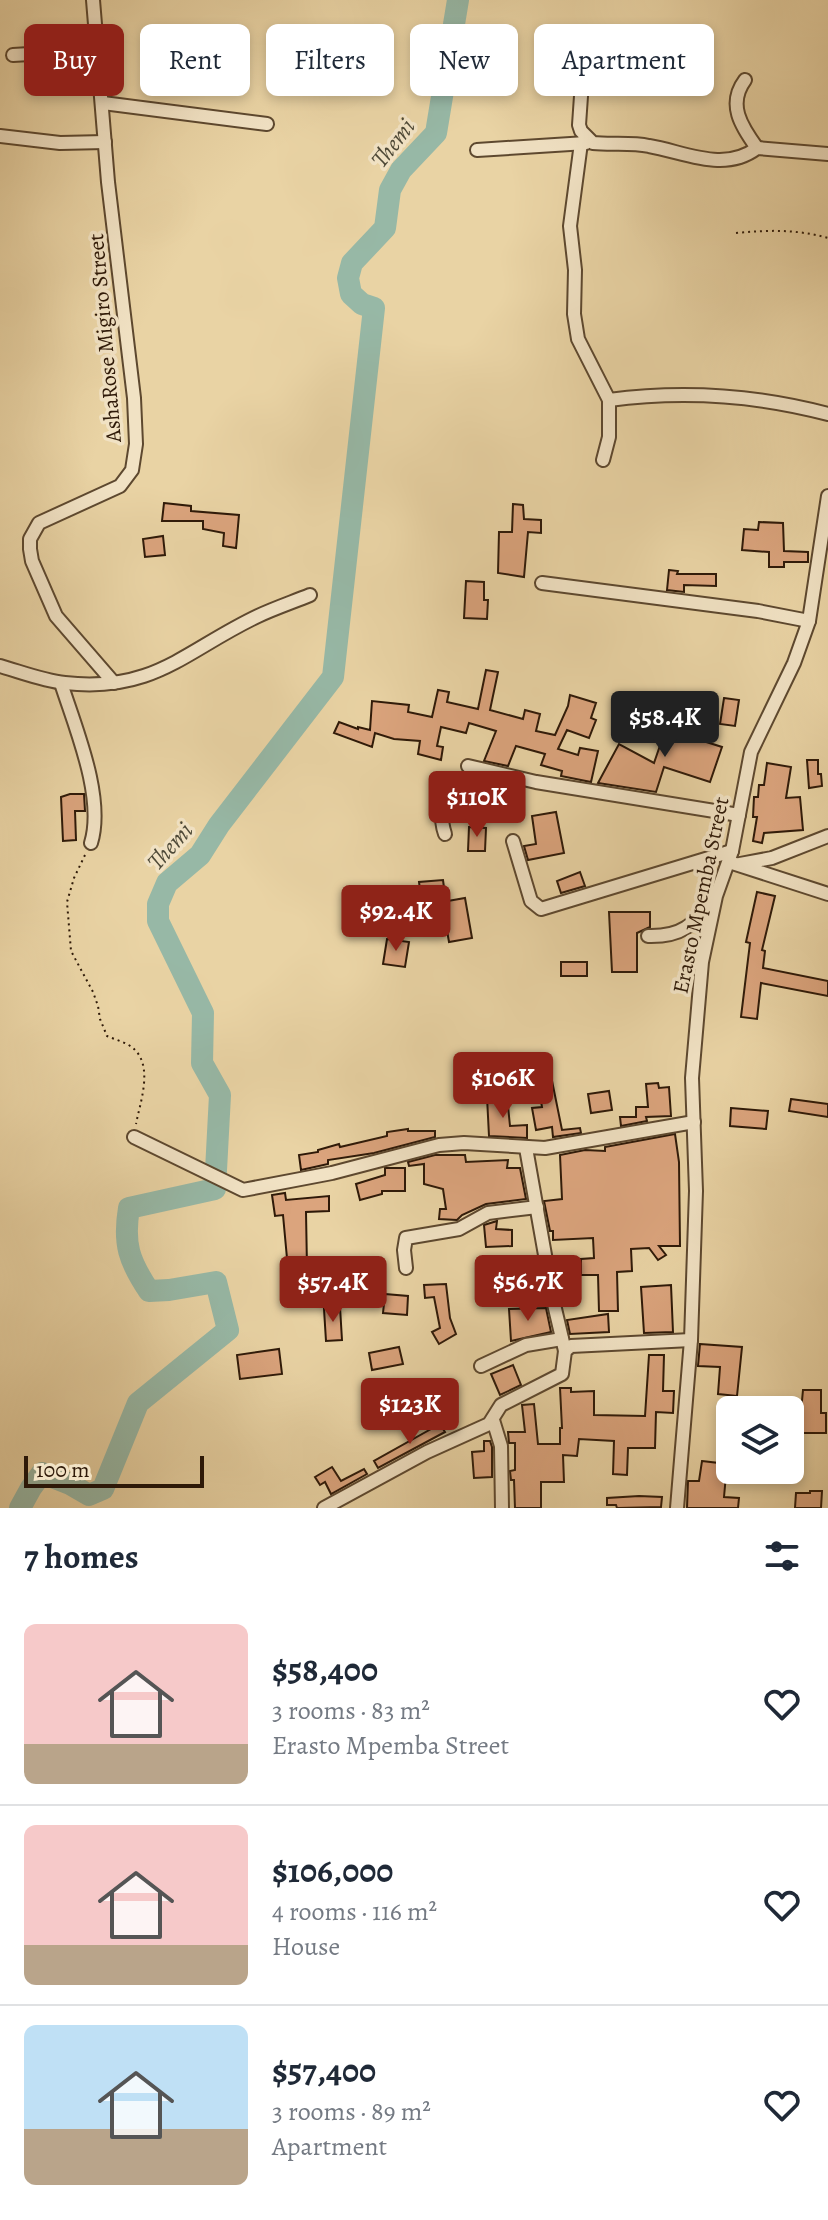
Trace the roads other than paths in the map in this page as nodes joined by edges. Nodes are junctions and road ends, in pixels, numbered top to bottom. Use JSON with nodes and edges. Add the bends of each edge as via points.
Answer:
{"nodes":[{"id":1,"x":93,"y":0,"type":"edge"},
{"id":2,"x":94,"y":24,"type":"edge"},
{"id":3,"x":24,"y":54,"type":"edge"},
{"id":4,"x":13,"y":55,"type":"dead end"},
{"id":5,"x":745,"y":80,"type":"dead end"},
{"id":6,"x":102,"y":96,"type":"edge"},
{"id":7,"x":581,"y":96,"type":"edge"},
{"id":8,"x":103,"y":103,"type":"junction"},
{"id":9,"x":267,"y":124,"type":"dead end"},
{"id":10,"x":0,"y":136,"type":"edge"},
{"id":11,"x":105,"y":142,"type":"junction"},
{"id":12,"x":587,"y":143,"type":"junction"},
{"id":13,"x":757,"y":148,"type":"junction"},
{"id":14,"x":477,"y":150,"type":"dead end"},
{"id":15,"x":828,"y":154,"type":"edge"},
{"id":16,"x":609,"y":400,"type":"junction"},
{"id":17,"x":828,"y":414,"type":"edge"},
{"id":18,"x":603,"y":460,"type":"dead end"},
{"id":19,"x":828,"y":496,"type":"edge"},
{"id":20,"x":542,"y":583,"type":"dead end"},
{"id":21,"x":310,"y":595,"type":"dead end"},
{"id":22,"x":809,"y":621,"type":"junction"},
{"id":23,"x":0,"y":666,"type":"edge"},
{"id":24,"x":61,"y":683,"type":"junction"},
{"id":25,"x":114,"y":683,"type":"junction"},
{"id":26,"x":468,"y":766,"type":"dead end"},
{"id":27,"x":493,"y":773,"type":"junction"},
{"id":28,"x":739,"y":815,"type":"junction"},
{"id":29,"x":445,"y":834,"type":"dead end"},
{"id":30,"x":828,"y":836,"type":"edge"},
{"id":31,"x":513,"y":841,"type":"dead end"},
{"id":32,"x":91,"y":843,"type":"road end"},
{"id":33,"x":734,"y":859,"type":"junction"},
{"id":34,"x":828,"y":894,"type":"edge"},
{"id":35,"x":716,"y":896,"type":"junction"},
{"id":36,"x":648,"y":936,"type":"dead end"},
{"id":37,"x":694,"y":1122,"type":"junction"},
{"id":38,"x":134,"y":1137,"type":"road end"},
{"id":39,"x":526,"y":1148,"type":"junction"},
{"id":40,"x":537,"y":1207,"type":"junction"},
{"id":41,"x":406,"y":1268,"type":"dead end"},
{"id":42,"x":691,"y":1340,"type":"junction"},
{"id":43,"x":564,"y":1345,"type":"junction"},
{"id":44,"x":481,"y":1366,"type":"dead end"},
{"id":45,"x":493,"y":1420,"type":"junction"},
{"id":46,"x":324,"y":1508,"type":"edge"},
{"id":47,"x":502,"y":1508,"type":"edge"},
{"id":48,"x":677,"y":1508,"type":"edge"}],
"edges":[{"from":1,"to":2,"type":"street","name":"AshaRose Migiro Street"},
{"from":3,"to":4,"type":"street"},
{"from":5,"to":13,"type":"street","via":[[736,108]]},
{"from":6,"to":8,"type":"street","name":"AshaRose Migiro Street"},
{"from":7,"to":12,"type":"street","via":[[579,125]]},
{"from":8,"to":9,"type":"street"},
{"from":8,"to":11,"type":"street","name":"AshaRose Migiro Street"},
{"from":10,"to":11,"type":"street"},
{"from":11,"to":25,"type":"street","name":"AshaRose Migiro Street","via":[[134,398],[132,470],[120,486],[39,523],[30,539],[32,561],[56,616]]},
{"from":12,"to":13,"type":"street","via":[[645,145],[725,160]]},
{"from":12,"to":14,"type":"street"},
{"from":12,"to":16,"type":"street","via":[[570,226],[574,314],[578,339]]},
{"from":13,"to":15,"type":"street"},
{"from":16,"to":17,"type":"street","via":[[667,394],[764,399]]},
{"from":16,"to":18,"type":"street"},
{"from":19,"to":22,"type":"street","name":"Erasto Mpemba Street"},
{"from":20,"to":22,"type":"street"},
{"from":21,"to":25,"type":"street","via":[[258,616],[162,670]]},
{"from":22,"to":28,"type":"street","name":"Erasto Mpemba Street","via":[[756,737]]},
{"from":23,"to":24,"type":"street"},
{"from":24,"to":25,"type":"street"},
{"from":24,"to":32,"type":"street","via":[[92,790]]},
{"from":26,"to":27,"type":"street"},
{"from":27,"to":28,"type":"street"},
{"from":27,"to":29,"type":"street","via":[[463,787],[443,806]]},
{"from":28,"to":33,"type":"street","name":"Erasto Mpemba Street"},
{"from":30,"to":33,"type":"street","via":[[772,858]]},
{"from":31,"to":33,"type":"street","via":[[531,901],[541,909]]},
{"from":33,"to":34,"type":"street"},
{"from":33,"to":35,"type":"street","name":"Erasto Mpemba Street"},
{"from":35,"to":36,"type":"street","via":[[693,924],[666,936]]},
{"from":35,"to":37,"type":"street","name":"Erasto Mpemba Street","via":[[697,998]]},
{"from":37,"to":39,"type":"street"},
{"from":37,"to":42,"type":"street","name":"Erasto Mpemba Street"},
{"from":38,"to":39,"type":"street","via":[[243,1190],[439,1145]]},
{"from":39,"to":40,"type":"street"},
{"from":40,"to":41,"type":"street","via":[[488,1213],[459,1229],[406,1238]]},
{"from":40,"to":43,"type":"street"},
{"from":42,"to":43,"type":"street"},
{"from":42,"to":48,"type":"street","name":"Erasto Mpemba Street"},
{"from":43,"to":44,"type":"street","via":[[526,1345]]},
{"from":43,"to":45,"type":"street","via":[[562,1374],[501,1405]]},
{"from":45,"to":46,"type":"street"},
{"from":45,"to":47,"type":"street","via":[[501,1446]]}]}
